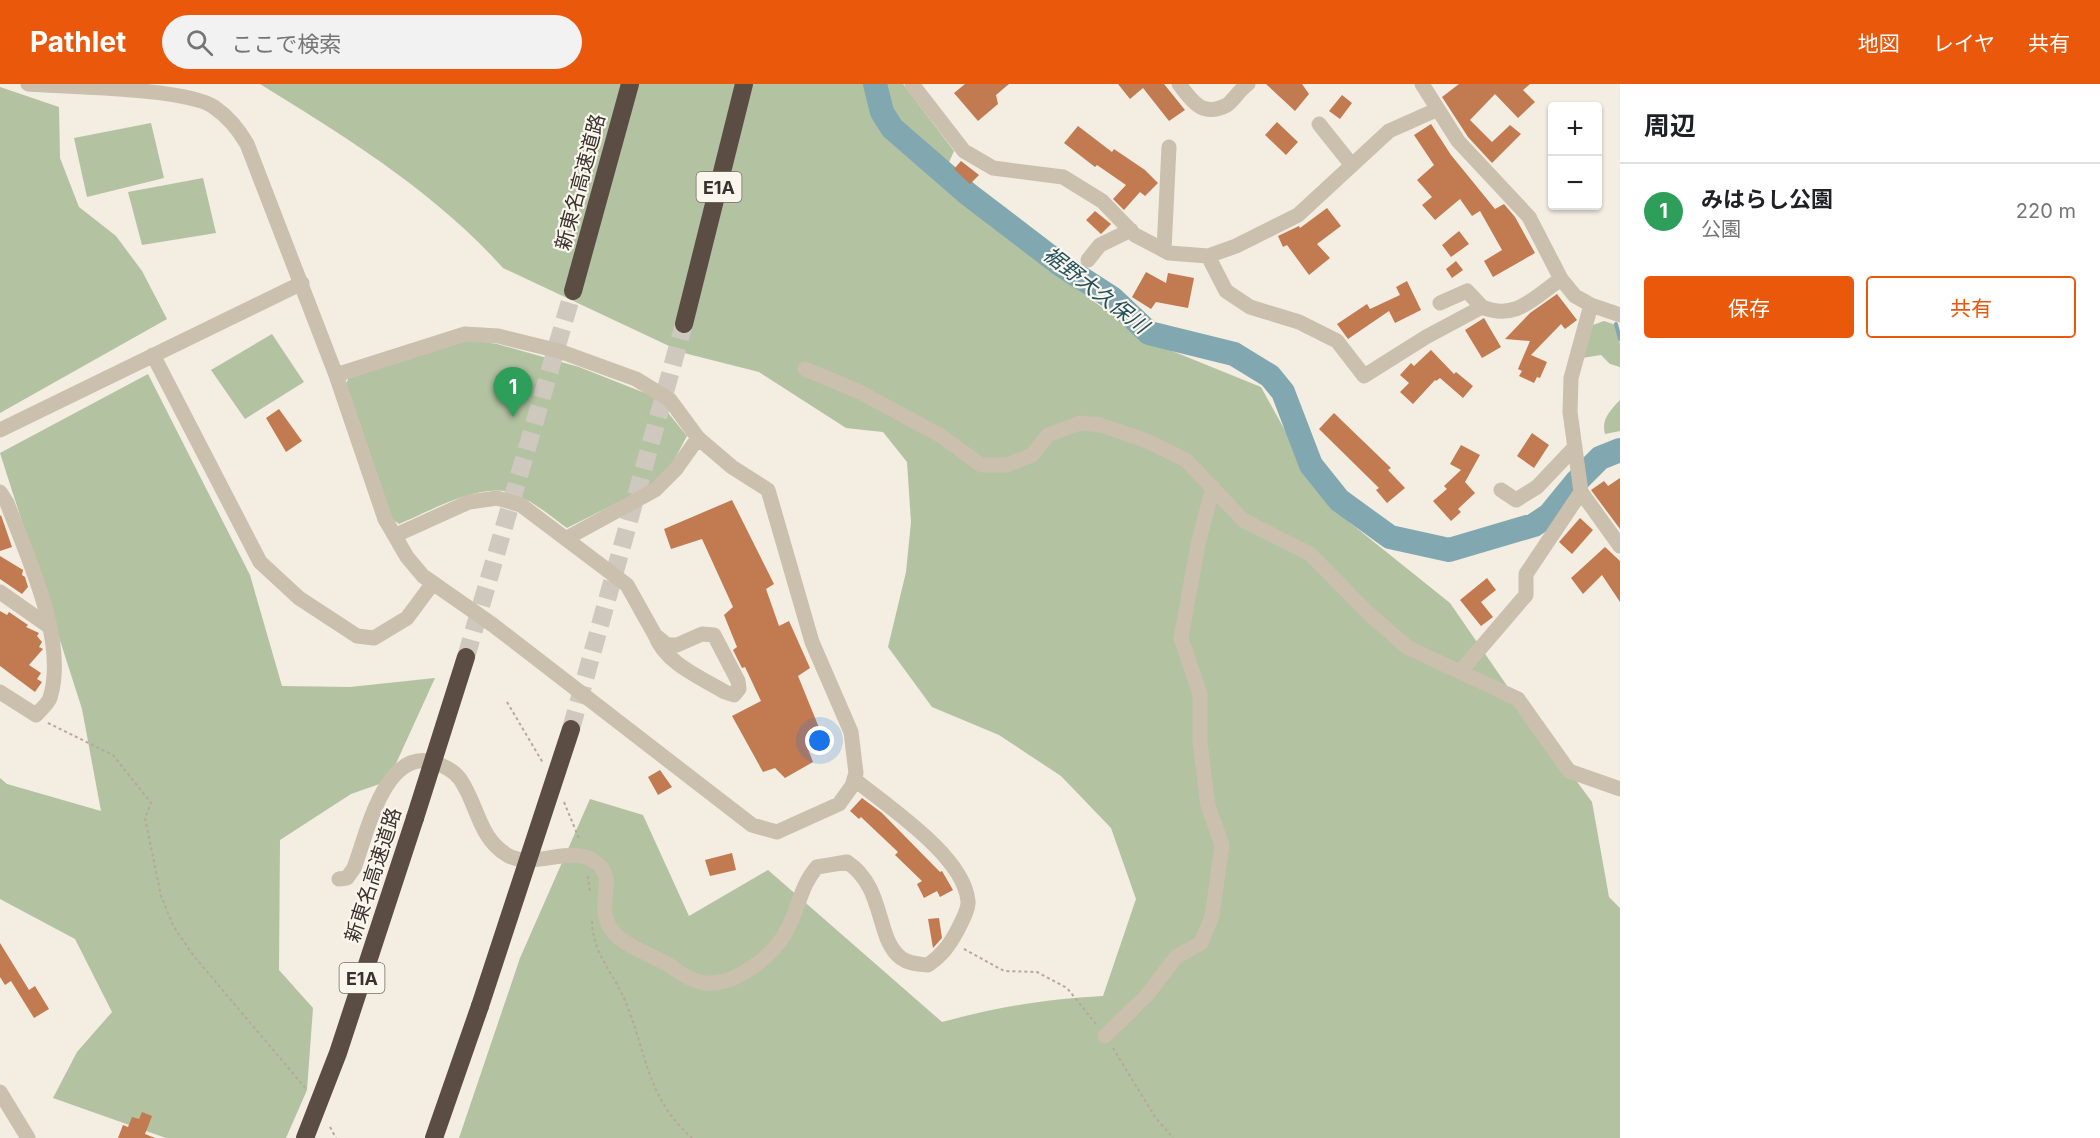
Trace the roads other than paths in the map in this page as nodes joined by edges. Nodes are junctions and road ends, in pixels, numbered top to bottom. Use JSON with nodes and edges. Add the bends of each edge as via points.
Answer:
{"nodes":[{"id":1,"x":28,"y":84,"type":"edge"},
{"id":2,"x":630,"y":84,"type":"edge"},
{"id":3,"x":744,"y":84,"type":"edge"},
{"id":4,"x":912,"y":84,"type":"edge"},
{"id":5,"x":1179,"y":84,"type":"edge"},
{"id":6,"x":1248,"y":84,"type":"edge"},
{"id":7,"x":1422,"y":84,"type":"edge"},
{"id":8,"x":1436,"y":110,"type":"junction"},
{"id":9,"x":1319,"y":124,"type":"dead end"},
{"id":10,"x":1169,"y":147,"type":"dead end"},
{"id":11,"x":1351,"y":164,"type":"junction"},
{"id":12,"x":1131,"y":230,"type":"junction"},
{"id":13,"x":1164,"y":250,"type":"junction"},
{"id":14,"x":1208,"y":256,"type":"junction"},
{"id":15,"x":1088,"y":260,"type":"dead end"},
{"id":16,"x":1561,"y":279,"type":"junction"},
{"id":17,"x":302,"y":284,"type":"junction"},
{"id":18,"x":573,"y":291,"type":"tunnel mouth"},
{"id":19,"x":1440,"y":303,"type":"dead end"},
{"id":20,"x":1591,"y":305,"type":"junction"},
{"id":21,"x":1482,"y":308,"type":"junction"},
{"id":22,"x":1620,"y":315,"type":"edge"},
{"id":23,"x":684,"y":324,"type":"tunnel mouth"},
{"id":24,"x":153,"y":355,"type":"junction"},
{"id":25,"x":805,"y":369,"type":"dead end"},
{"id":26,"x":336,"y":375,"type":"junction"},
{"id":27,"x":0,"y":430,"type":"edge"},
{"id":28,"x":698,"y":438,"type":"junction"},
{"id":29,"x":1576,"y":452,"type":"junction"},
{"id":30,"x":1213,"y":487,"type":"junction"},
{"id":31,"x":1501,"y":490,"type":"dead end"},
{"id":32,"x":0,"y":492,"type":"edge"},
{"id":33,"x":1581,"y":492,"type":"junction"},
{"id":34,"x":396,"y":535,"type":"junction"},
{"id":35,"x":567,"y":538,"type":"junction"},
{"id":36,"x":1620,"y":546,"type":"edge"},
{"id":37,"x":433,"y":583,"type":"junction"},
{"id":38,"x":0,"y":592,"type":"edge"},
{"id":39,"x":50,"y":627,"type":"junction"},
{"id":40,"x":655,"y":635,"type":"junction"},
{"id":41,"x":466,"y":657,"type":"tunnel mouth"},
{"id":42,"x":1460,"y":672,"type":"junction"},
{"id":43,"x":0,"y":692,"type":"edge"},
{"id":44,"x":571,"y":729,"type":"tunnel mouth"},
{"id":45,"x":854,"y":779,"type":"junction"},
{"id":46,"x":1620,"y":789,"type":"edge"},
{"id":47,"x":339,"y":879,"type":"dead end"},
{"id":48,"x":1105,"y":1036,"type":"road end"},
{"id":49,"x":1,"y":1095,"type":"edge"},
{"id":50,"x":28,"y":1138,"type":"edge"},
{"id":51,"x":305,"y":1138,"type":"edge"},
{"id":52,"x":434,"y":1138,"type":"edge"}],
"edges":[{"from":1,"to":17,"type":"street","via":[[174,94],[213,105],[247,144]]},
{"from":2,"to":18,"type":"highway","name":"新東名高速道路"},
{"from":3,"to":23,"type":"highway","number":"E1A"},
{"from":4,"to":12,"type":"street","via":[[964,152],[993,168],[1063,177],[1102,201]]},
{"from":5,"to":6,"type":"street","via":[[1204,110],[1227,105]]},
{"from":7,"to":8,"type":"street"},
{"from":8,"to":11,"type":"street","via":[[1389,131]]},
{"from":8,"to":16,"type":"street","via":[[1458,141],[1529,217]]},
{"from":9,"to":11,"type":"street"},
{"from":10,"to":13,"type":"street"},
{"from":11,"to":14,"type":"street","via":[[1298,215]]},
{"from":12,"to":13,"type":"street"},
{"from":12,"to":15,"type":"street","via":[[1100,245]]},
{"from":13,"to":14,"type":"street"},
{"from":14,"to":21,"type":"street","via":[[1226,291],[1250,307],[1299,322],[1337,340],[1364,376]]},
{"from":16,"to":20,"type":"street","via":[[1575,296]]},
{"from":16,"to":21,"type":"street","via":[[1512,313]]},
{"from":17,"to":24,"type":"street"},
{"from":17,"to":26,"type":"street"},
{"from":19,"to":21,"type":"street","via":[[1467,291]]},
{"from":20,"to":22,"type":"street"},
{"from":20,"to":29,"type":"street","via":[[1571,378],[1570,412]]},
{"from":24,"to":27,"type":"street"},
{"from":24,"to":37,"type":"street","via":[[260,562],[299,598],[357,636],[374,638],[407,618]]},
{"from":25,"to":30,"type":"street","via":[[860,392],[941,436],[981,465],[1007,465],[1032,455],[1048,435],[1080,423],[1101,425],[1147,441],[1186,460]]},
{"from":26,"to":28,"type":"street","via":[[465,334],[498,336],[559,351],[636,379],[670,400]]},
{"from":26,"to":34,"type":"street","via":[[385,519]]},
{"from":28,"to":35,"type":"street","via":[[655,490]]},
{"from":28,"to":45,"type":"street","via":[[732,467],[768,490],[812,642],[851,732]]},
{"from":29,"to":31,"type":"street","via":[[1528,494],[1516,500]]},
{"from":29,"to":33,"type":"street"},
{"from":30,"to":42,"type":"street","via":[[1243,520],[1310,554],[1407,647]]},
{"from":30,"to":48,"type":"street","via":[[1197,544],[1181,638],[1200,694],[1200,742],[1208,806],[1221,844],[1212,916],[1201,943],[1176,957],[1147,995]]},
{"from":32,"to":39,"type":"street","via":[[42,593]]},
{"from":33,"to":36,"type":"street"},
{"from":33,"to":42,"type":"street","via":[[1526,574],[1526,595]]},
{"from":34,"to":35,"type":"street","via":[[469,502],[497,498],[521,505]]},
{"from":34,"to":37,"type":"street","via":[[407,557]]},
{"from":35,"to":40,"type":"street","via":[[627,585]]},
{"from":37,"to":45,"type":"street","via":[[752,825],[777,832],[795,825],[839,804]]},
{"from":38,"to":39,"type":"street"},
{"from":39,"to":43,"type":"street","via":[[55,648],[50,699],[36,715]]},
{"from":40,"to":40,"type":"street","via":[[660,649],[671,659],[725,692],[734,695],[739,689],[714,635],[702,634],[677,645],[667,645]]},
{"from":41,"to":51,"type":"highway","name":"新東名高速道路","number":"E1A","bridge":true,"via":[[338,1053]]},
{"from":42,"to":46,"type":"street","via":[[1518,699],[1569,771]]},
{"from":44,"to":52,"type":"highway","bridge":true},
{"from":45,"to":47,"type":"street","via":[[932,843],[951,863],[963,884],[968,902],[951,942],[945,953],[928,965],[912,964],[900,957],[890,941],[872,887],[860,871],[847,862],[829,863],[816,867],[808,877],[787,931],[769,953],[731,980],[706,983],[689,979],[616,935],[603,908],[607,891],[600,866],[582,857],[526,860],[505,854],[481,829],[460,779],[427,760],[400,768],[388,781],[354,868],[347,878]]},
{"from":49,"to":50,"type":"street"}]}
